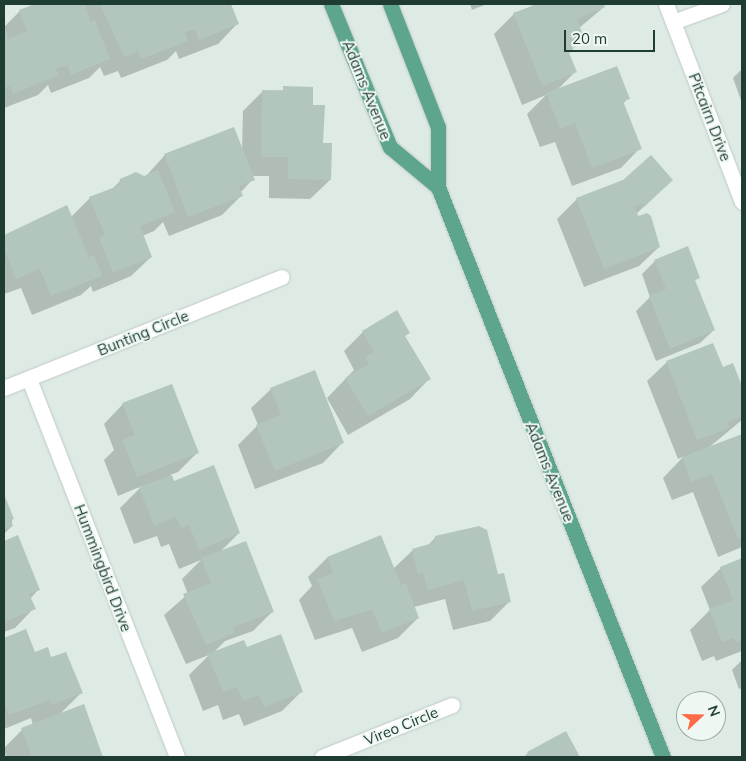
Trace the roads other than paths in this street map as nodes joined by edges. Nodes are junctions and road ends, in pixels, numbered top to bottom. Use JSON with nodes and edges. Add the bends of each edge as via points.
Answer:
{"nodes":[{"id":1,"x":332,"y":4,"type":"edge"},
{"id":2,"x":390,"y":4,"type":"edge"},
{"id":3,"x":666,"y":4,"type":"edge"},
{"id":4,"x":722,"y":4,"type":"edge"},
{"id":5,"x":673,"y":22,"type":"junction"},
{"id":6,"x":438,"y":188,"type":"junction"},
{"id":7,"x":742,"y":202,"type":"edge"},
{"id":8,"x":282,"y":277,"type":"dead end"},
{"id":9,"x":29,"y":379,"type":"junction"},
{"id":10,"x":4,"y":388,"type":"edge"},
{"id":11,"x":452,"y":705,"type":"dead end"},
{"id":12,"x":177,"y":757,"type":"edge"},
{"id":13,"x":322,"y":757,"type":"edge"},
{"id":14,"x":663,"y":757,"type":"edge"}],
"edges":[{"from":1,"to":6,"type":"main road","name":"Adams Avenue","via":[[390,147]]},
{"from":2,"to":6,"type":"main road","name":"Adams Avenue","via":[[438,127]]},
{"from":3,"to":5,"type":"street","name":"Pitcairn Drive"},
{"from":4,"to":5,"type":"street"},
{"from":5,"to":7,"type":"street","name":"Pitcairn Drive"},
{"from":6,"to":14,"type":"main road","name":"Adams Avenue"},
{"from":8,"to":9,"type":"street","name":"Bunting Circle"},
{"from":9,"to":10,"type":"street","name":"Bunting Circle"},
{"from":9,"to":12,"type":"street","name":"Hummingbird Drive"},
{"from":11,"to":13,"type":"street","name":"Vireo Circle"}]}
